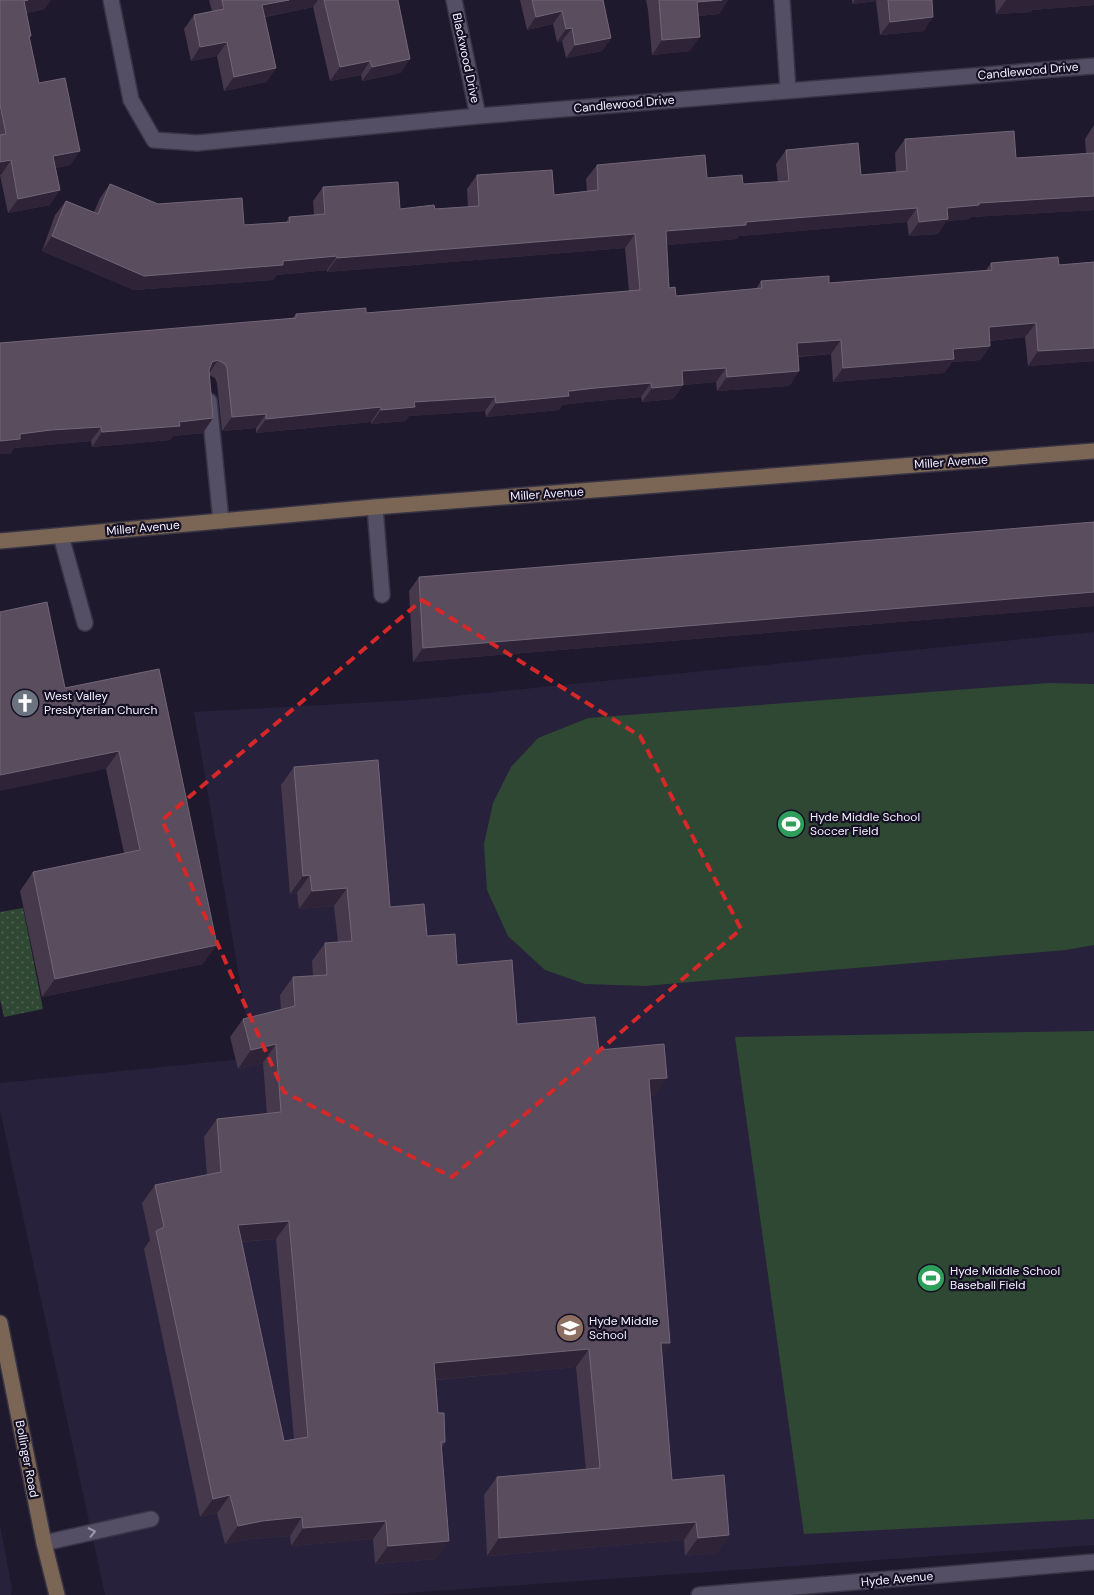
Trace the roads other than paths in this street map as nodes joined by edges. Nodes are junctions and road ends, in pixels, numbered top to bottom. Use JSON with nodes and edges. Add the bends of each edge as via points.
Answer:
{"nodes":[{"id":1,"x":110,"y":0,"type":"edge"},
{"id":2,"x":454,"y":0,"type":"edge"},
{"id":3,"x":782,"y":0,"type":"edge"},
{"id":4,"x":1094,"y":66,"type":"edge"},
{"id":5,"x":788,"y":90,"type":"junction"},
{"id":6,"x":478,"y":116,"type":"junction"},
{"id":7,"x":208,"y":384,"type":"edge"},
{"id":8,"x":1094,"y":451,"type":"edge"},
{"id":9,"x":376,"y":507,"type":"junction"},
{"id":10,"x":221,"y":522,"type":"junction"},
{"id":11,"x":61,"y":536,"type":"junction"},
{"id":12,"x":0,"y":541,"type":"edge"},
{"id":13,"x":382,"y":596,"type":"dead end"},
{"id":14,"x":85,"y":623,"type":"dead end"},
{"id":15,"x":0,"y":1323,"type":"edge"},
{"id":16,"x":5,"y":1372,"type":"edge"},
{"id":17,"x":151,"y":1519,"type":"dead end"},
{"id":18,"x":44,"y":1543,"type":"junction"},
{"id":19,"x":1094,"y":1562,"type":"edge"},
{"id":20,"x":57,"y":1595,"type":"edge"},
{"id":21,"x":700,"y":1595,"type":"edge"}],
"edges":[{"from":1,"to":6,"type":"street","name":"Candlewood Drive","via":[[132,100],[154,140],[197,143]]},
{"from":2,"to":6,"type":"street","name":"Blackwood Drive"},
{"from":3,"to":5,"type":"street"},
{"from":4,"to":5,"type":"street","name":"Candlewood Drive"},
{"from":5,"to":6,"type":"street","name":"Candlewood Drive"},
{"from":7,"to":10,"type":"street"},
{"from":8,"to":9,"type":"main road","name":"Miller Avenue"},
{"from":9,"to":10,"type":"main road","name":"Miller Avenue"},
{"from":9,"to":13,"type":"street"},
{"from":10,"to":11,"type":"main road","name":"Miller Avenue"},
{"from":11,"to":12,"type":"main road","name":"Miller Avenue"},
{"from":11,"to":14,"type":"street"},
{"from":15,"to":16,"type":"main road","name":"Bollinger Road"},
{"from":16,"to":18,"type":"main road","name":"Bollinger Road"},
{"from":18,"to":17,"type":"street","one_way":true},
{"from":18,"to":20,"type":"main road","name":"Bollinger Road"},
{"from":19,"to":21,"type":"street","name":"Hyde Avenue"}]}
